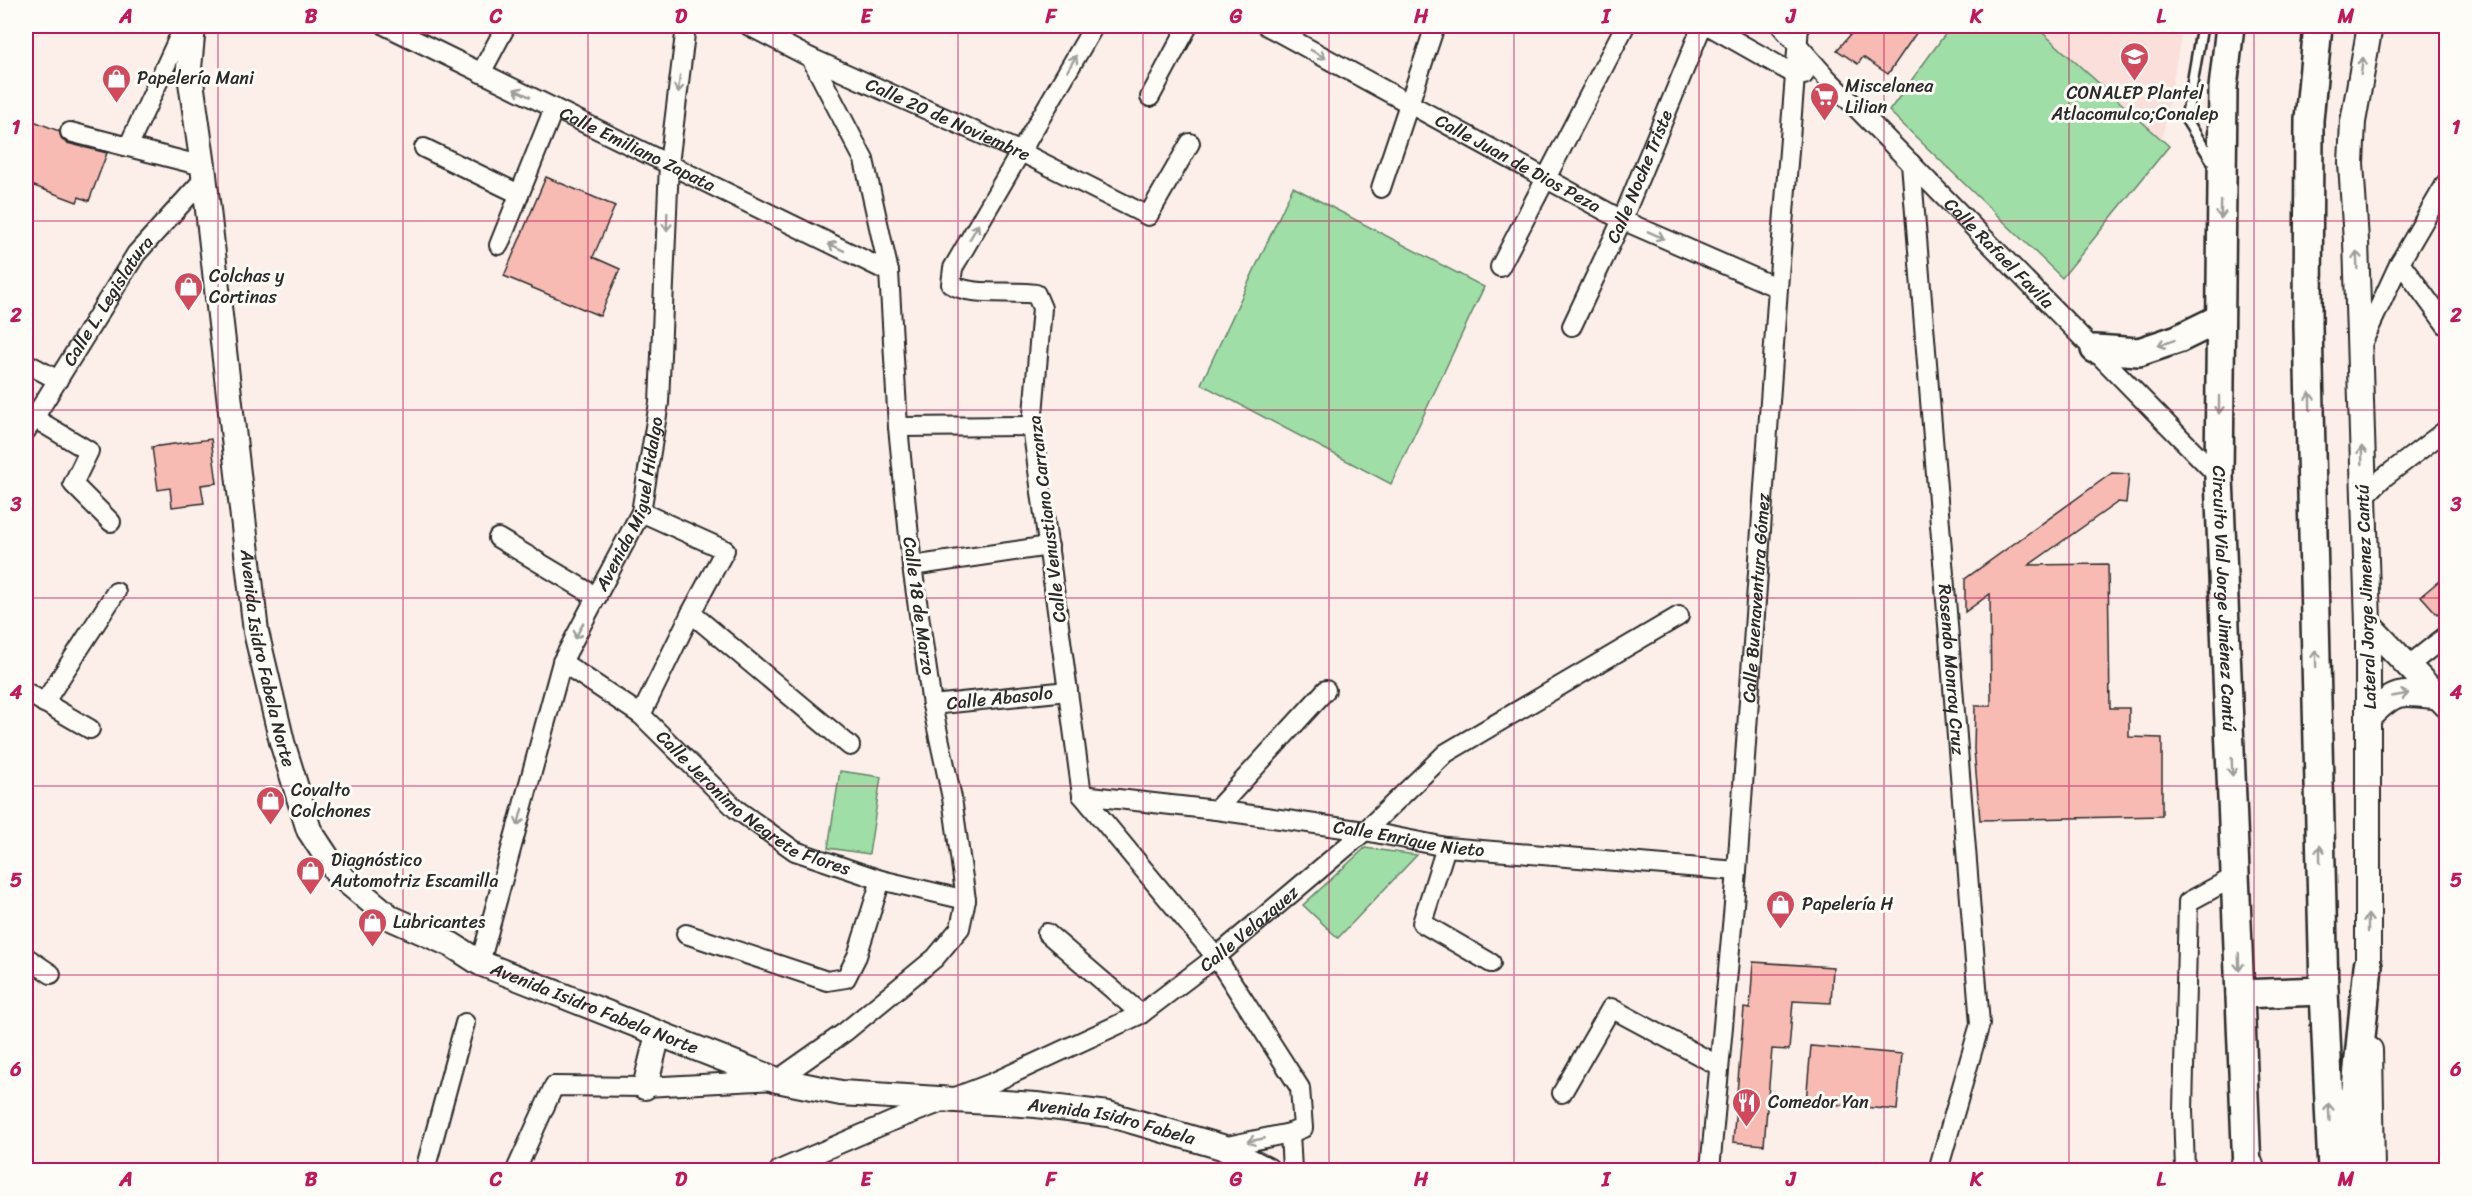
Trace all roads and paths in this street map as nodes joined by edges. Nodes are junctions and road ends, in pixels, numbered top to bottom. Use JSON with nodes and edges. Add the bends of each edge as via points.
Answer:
{"nodes":[{"id":1,"x":184,"y":26,"type":"edge"},
{"id":2,"x":193,"y":26,"type":"edge"},
{"id":3,"x":386,"y":26,"type":"edge"},
{"id":4,"x":506,"y":26,"type":"edge"},
{"id":5,"x":686,"y":26,"type":"edge"},
{"id":6,"x":749,"y":26,"type":"edge"},
{"id":7,"x":1094,"y":26,"type":"edge"},
{"id":8,"x":1188,"y":26,"type":"edge"},
{"id":9,"x":1267,"y":26,"type":"edge"},
{"id":10,"x":1435,"y":26,"type":"edge"},
{"id":11,"x":1625,"y":26,"type":"edge"},
{"id":12,"x":1702,"y":26,"type":"edge"},
{"id":13,"x":1709,"y":26,"type":"edge"},
{"id":14,"x":1781,"y":26,"type":"edge"},
{"id":15,"x":1799,"y":26,"type":"edge"},
{"id":16,"x":2202,"y":26,"type":"edge"},
{"id":17,"x":2230,"y":26,"type":"edge"},
{"id":18,"x":2318,"y":26,"type":"edge"},
{"id":19,"x":2370,"y":26,"type":"edge"},
{"id":20,"x":783,"y":33,"type":"edge"},
{"id":21,"x":1798,"y":46,"type":"junction"},
{"id":22,"x":811,"y":58,"type":"junction"},
{"id":23,"x":481,"y":73,"type":"junction"},
{"id":24,"x":1794,"y":74,"type":"junction"},
{"id":25,"x":1826,"y":77,"type":"junction"},
{"id":26,"x":1150,"y":96,"type":"dead end"},
{"id":27,"x":1408,"y":103,"type":"junction"},
{"id":28,"x":554,"y":108,"type":"junction"},
{"id":29,"x":70,"y":132,"type":"dead end"},
{"id":30,"x":1190,"y":143,"type":"dead end"},
{"id":31,"x":128,"y":147,"type":"junction"},
{"id":32,"x":424,"y":148,"type":"dead end"},
{"id":33,"x":1021,"y":152,"type":"junction"},
{"id":34,"x":1911,"y":163,"type":"junction"},
{"id":35,"x":669,"y":164,"type":"junction"},
{"id":36,"x":204,"y":172,"type":"junction"},
{"id":37,"x":2222,"y":176,"type":"junction"},
{"id":38,"x":1546,"y":179,"type":"junction"},
{"id":39,"x":2446,"y":183,"type":"edge"},
{"id":40,"x":1381,"y":188,"type":"dead end"},
{"id":41,"x":519,"y":194,"type":"junction"},
{"id":42,"x":1622,"y":220,"type":"junction"},
{"id":43,"x":499,"y":245,"type":"dead end"},
{"id":44,"x":2400,"y":262,"type":"junction"},
{"id":45,"x":1500,"y":267,"type":"dead end"},
{"id":46,"x":889,"y":272,"type":"junction"},
{"id":47,"x":1778,"y":288,"type":"junction"},
{"id":48,"x":2219,"y":319,"type":"junction"},
{"id":49,"x":2446,"y":325,"type":"edge"},
{"id":50,"x":1572,"y":326,"type":"dead end"},
{"id":51,"x":2095,"y":349,"type":"junction"},
{"id":52,"x":2359,"y":349,"type":"junction"},
{"id":53,"x":26,"y":363,"type":"edge"},
{"id":54,"x":58,"y":380,"type":"junction"},
{"id":55,"x":30,"y":424,"type":"edge"},
{"id":56,"x":1032,"y":426,"type":"junction"},
{"id":57,"x":898,"y":428,"type":"junction"},
{"id":58,"x":2446,"y":430,"type":"edge"},
{"id":59,"x":2219,"y":477,"type":"junction"},
{"id":60,"x":2363,"y":498,"type":"junction"},
{"id":61,"x":641,"y":512,"type":"junction"},
{"id":62,"x":111,"y":522,"type":"dead end"},
{"id":63,"x":498,"y":538,"type":"dead end"},
{"id":64,"x":1049,"y":546,"type":"junction"},
{"id":65,"x":912,"y":566,"type":"junction"},
{"id":66,"x":116,"y":592,"type":"dead end"},
{"id":67,"x":597,"y":597,"type":"junction"},
{"id":68,"x":691,"y":613,"type":"junction"},
{"id":69,"x":1679,"y":616,"type":"dead end"},
{"id":70,"x":2368,"y":624,"type":"junction"},
{"id":71,"x":2443,"y":645,"type":"edge"},
{"id":72,"x":562,"y":662,"type":"junction"},
{"id":73,"x":2409,"y":665,"type":"junction"},
{"id":74,"x":1326,"y":690,"type":"dead end"},
{"id":75,"x":1068,"y":691,"type":"junction"},
{"id":76,"x":26,"y":692,"type":"edge"},
{"id":77,"x":2443,"y":701,"type":"edge"},
{"id":78,"x":44,"y":704,"type":"junction"},
{"id":79,"x":932,"y":705,"type":"junction"},
{"id":80,"x":640,"y":715,"type":"junction"},
{"id":81,"x":2370,"y":716,"type":"junction"},
{"id":82,"x":90,"y":729,"type":"dead end"},
{"id":83,"x":850,"y":746,"type":"dead end"},
{"id":84,"x":1082,"y":795,"type":"junction"},
{"id":85,"x":1216,"y":810,"type":"junction"},
{"id":86,"x":1365,"y":831,"type":"junction"},
{"id":87,"x":1446,"y":847,"type":"junction"},
{"id":88,"x":1737,"y":871,"type":"junction"},
{"id":89,"x":2236,"y":876,"type":"junction"},
{"id":90,"x":881,"y":880,"type":"junction"},
{"id":91,"x":966,"y":900,"type":"junction"},
{"id":92,"x":1047,"y":933,"type":"dead end"},
{"id":93,"x":686,"y":934,"type":"dead end"},
{"id":94,"x":26,"y":957,"type":"edge"},
{"id":95,"x":1216,"y":957,"type":"junction"},
{"id":96,"x":480,"y":963,"type":"junction"},
{"id":97,"x":1491,"y":963,"type":"dead end"},
{"id":98,"x":2368,"y":966,"type":"junction"},
{"id":99,"x":51,"y":974,"type":"dead end"},
{"id":100,"x":2324,"y":991,"type":"junction"},
{"id":101,"x":2240,"y":994,"type":"junction"},
{"id":102,"x":1141,"y":1014,"type":"junction"},
{"id":103,"x":465,"y":1023,"type":"dead end"},
{"id":104,"x":658,"y":1035,"type":"junction"},
{"id":105,"x":1719,"y":1066,"type":"junction"},
{"id":106,"x":777,"y":1080,"type":"junction"},
{"id":107,"x":645,"y":1087,"type":"junction"},
{"id":108,"x":1562,"y":1093,"type":"dead end"},
{"id":109,"x":947,"y":1100,"type":"junction"},
{"id":110,"x":1290,"y":1133,"type":"junction"},
{"id":111,"x":1222,"y":1147,"type":"junction"},
{"id":112,"x":2247,"y":1169,"type":"edge"},
{"id":113,"x":425,"y":1170,"type":"edge"},
{"id":114,"x":516,"y":1170,"type":"edge"},
{"id":115,"x":779,"y":1170,"type":"edge"},
{"id":116,"x":1268,"y":1170,"type":"edge"},
{"id":117,"x":1292,"y":1170,"type":"edge"},
{"id":118,"x":1710,"y":1170,"type":"edge"},
{"id":119,"x":1938,"y":1170,"type":"edge"},
{"id":120,"x":2185,"y":1170,"type":"edge"},
{"id":121,"x":2332,"y":1170,"type":"edge"},
{"id":122,"x":2348,"y":1170,"type":"edge"},
{"id":123,"x":2372,"y":1170,"type":"edge"}],
"edges":[{"from":1,"to":31,"type":"street"},
{"from":2,"to":36,"type":"main road","name":"Avenida Isidro Fabela Norte","via":[[189,68]]},
{"from":3,"to":23,"type":"street","name":"Calle Emiliano Zapata"},
{"from":4,"to":23,"type":"street"},
{"from":5,"to":35,"type":"street","name":"Avenida Miguel Hidalgo","one_way":true},
{"from":6,"to":20,"type":"street","name":"Calle 20 de Noviembre"},
{"from":33,"to":7,"type":"street","one_way":true},
{"from":8,"to":26,"type":"street"},
{"from":9,"to":27,"type":"street","name":"Calle Juan de Dios Peza","one_way":true},
{"from":10,"to":27,"type":"street"},
{"from":11,"to":38,"type":"street"},
{"from":12,"to":42,"type":"street","name":"Calle Noche Triste"},
{"from":13,"to":24,"type":"street"},
{"from":14,"to":21,"type":"street","name":"Calle Rafael Favila"},
{"from":15,"to":21,"type":"street","name":"Calle Buenaventura Gómez"},
{"from":16,"to":37,"type":"lane","via":[[2186,118]]},
{"from":17,"to":37,"type":"main road","name":"Circuito Vial Jorge Jiménez Cantú","via":[[2223,88]]},
{"from":100,"to":18,"type":"main road","one_way":true,"via":[[2308,326],[2309,120]]},
{"from":52,"to":19,"type":"main road","name":"Lateral Jorge Jimenez Cantú","one_way":true,"via":[[2350,163]]},
{"from":20,"to":22,"type":"street","name":"Calle 20 de Noviembre"},
{"from":21,"to":24,"type":"street","name":"Calle Buenaventura Gómez"},
{"from":21,"to":25,"type":"street","name":"Calle Rafael Favila"},
{"from":22,"to":33,"type":"street","name":"Calle 20 de Noviembre"},
{"from":22,"to":46,"type":"street","name":"Calle 18 de Marzo","via":[[864,160]]},
{"from":28,"to":23,"type":"street","name":"Calle Emiliano Zapata","one_way":true},
{"from":24,"to":25,"type":"street"},
{"from":24,"to":47,"type":"street","name":"Calle Buenaventura Gómez"},
{"from":25,"to":34,"type":"street","name":"Calle Rafael Favila"},
{"from":27,"to":38,"type":"street","name":"Calle Juan de Dios Peza"},
{"from":27,"to":40,"type":"street"},
{"from":28,"to":35,"type":"street","name":"Calle Emiliano Zapata"},
{"from":28,"to":41,"type":"street"},
{"from":29,"to":31,"type":"street"},
{"from":30,"to":33,"type":"street","name":"Calle 20 de Noviembre","via":[[1148,216]]},
{"from":31,"to":36,"type":"street"},
{"from":32,"to":41,"type":"street"},
{"from":56,"to":33,"type":"street","name":"Calle Venustiano Carranza","one_way":true,"via":[[1042,308],[1036,294],[961,291],[951,284],[953,268]]},
{"from":34,"to":51,"type":"street","name":"Calle Rafael Favila"},
{"from":34,"to":119,"type":"street","name":"Rosendo Monroy Cruz","via":[[1980,1024]]},
{"from":46,"to":35,"type":"street","name":"Calle Emiliano Zapata","one_way":true},
{"from":35,"to":61,"type":"street","name":"Avenida Miguel Hidalgo","one_way":true,"via":[[659,404]]},
{"from":36,"to":54,"type":"street","name":"Calle L. Legislatura","via":[[136,254]]},
{"from":36,"to":96,"type":"main road","name":"Avenida Isidro Fabela Norte","via":[[256,632],[282,742],[309,830],[338,874],[392,918],[452,945]]},
{"from":37,"to":48,"type":"main road","name":"Circuito Vial Jorge Jiménez Cantú","one_way":true},
{"from":38,"to":42,"type":"street","name":"Calle Juan de Dios Peza"},
{"from":38,"to":45,"type":"street"},
{"from":39,"to":44,"type":"street"},
{"from":41,"to":43,"type":"street"},
{"from":42,"to":47,"type":"street","name":"Calle Juan de Dios Peza","one_way":true},
{"from":42,"to":50,"type":"street","name":"Calle Noche Triste"},
{"from":44,"to":49,"type":"street"},
{"from":44,"to":52,"type":"street"},
{"from":46,"to":57,"type":"street","name":"Calle 18 de Marzo"},
{"from":47,"to":88,"type":"street","name":"Calle Buenaventura Gómez"},
{"from":48,"to":51,"type":"main road","one_way":true,"via":[[2139,352]]},
{"from":48,"to":59,"type":"main road","name":"Circuito Vial Jorge Jiménez Cantú","one_way":true},
{"from":51,"to":59,"type":"street","name":"Calle Rafael Favila"},
{"from":60,"to":52,"type":"main road","name":"Lateral Jorge Jimenez Cantú","one_way":true},
{"from":53,"to":54,"type":"street"},
{"from":54,"to":55,"type":"street","name":"Calle L. Legislatura"},
{"from":55,"to":62,"type":"street","via":[[89,452],[73,484]]},
{"from":56,"to":57,"type":"street"},
{"from":56,"to":64,"type":"street","name":"Calle Venustiano Carranza"},
{"from":57,"to":65,"type":"street","name":"Calle 18 de Marzo"},
{"from":58,"to":60,"type":"street"},
{"from":59,"to":89,"type":"main road","name":"Circuito Vial Jorge Jiménez Cantú","one_way":true},
{"from":60,"to":70,"type":"main road","name":"Lateral Jorge Jimenez Cantú"},
{"from":61,"to":67,"type":"street","name":"Avenida Miguel Hidalgo"},
{"from":61,"to":68,"type":"street","via":[[725,550]]},
{"from":63,"to":67,"type":"street"},
{"from":64,"to":65,"type":"street"},
{"from":64,"to":75,"type":"street","name":"Calle Venustiano Carranza"},
{"from":65,"to":79,"type":"street","name":"Calle 18 de Marzo"},
{"from":66,"to":78,"type":"street"},
{"from":67,"to":72,"type":"street","name":"Avenida Miguel Hidalgo","one_way":true},
{"from":68,"to":80,"type":"street"},
{"from":68,"to":83,"type":"street"},
{"from":69,"to":86,"type":"street","name":"Calle Velazquez","via":[[1446,753]]},
{"from":70,"to":73,"type":"main road"},
{"from":70,"to":81,"type":"main road","name":"Lateral Jorge Jimenez Cantú"},
{"from":71,"to":73,"type":"street"},
{"from":72,"to":80,"type":"street","name":"Calle Jeronimo Negrete Flores"},
{"from":72,"to":96,"type":"street","name":"Avenida Miguel Hidalgo","one_way":true},
{"from":73,"to":77,"type":"main road"},
{"from":74,"to":85,"type":"street"},
{"from":75,"to":79,"type":"street","name":"Calle Abasolo"},
{"from":75,"to":84,"type":"street","name":"Calle Venustiano Carranza"},
{"from":76,"to":78,"type":"street"},
{"from":81,"to":77,"type":"main road","one_way":true,"via":[[2389,697],[2408,693]]},
{"from":78,"to":82,"type":"street"},
{"from":79,"to":91,"type":"street","name":"Calle 18 de Marzo","via":[[952,798]]},
{"from":80,"to":90,"type":"street","name":"Calle Jeronimo Negrete Flores","via":[[736,809],[795,851]]},
{"from":98,"to":81,"type":"main road","name":"Lateral Jorge Jimenez Cantú","one_way":true},
{"from":84,"to":85,"type":"street","name":"Calle Enrique Nieto"},
{"from":84,"to":95,"type":"street"},
{"from":85,"to":86,"type":"street","name":"Calle Enrique Nieto"},
{"from":86,"to":87,"type":"street","name":"Calle Enrique Nieto"},
{"from":86,"to":95,"type":"street","name":"Calle Velazquez"},
{"from":87,"to":88,"type":"street","name":"Calle Enrique Nieto"},
{"from":87,"to":97,"type":"street","via":[[1422,923]]},
{"from":88,"to":105,"type":"street","name":"Calle Buenaventura Gómez"},
{"from":89,"to":101,"type":"main road","name":"Circuito Vial Jorge Jiménez Cantú","one_way":true},
{"from":89,"to":120,"type":"street","via":[[2188,902]]},
{"from":90,"to":91,"type":"street","name":"Calle Jeronimo Negrete Flores"},
{"from":90,"to":93,"type":"street","via":[[846,978],[827,981]]},
{"from":91,"to":106,"type":"street","name":"Calle 18 de Marzo","via":[[960,928],[936,958],[845,1032]]},
{"from":92,"to":102,"type":"street"},
{"from":94,"to":99,"type":"street"},
{"from":95,"to":102,"type":"street","name":"Calle Velazquez"},
{"from":95,"to":110,"type":"street","via":[[1300,1088],[1303,1128]]},
{"from":96,"to":104,"type":"main road","name":"Avenida Isidro Fabela Norte"},
{"from":98,"to":122,"type":"main road"},
{"from":98,"to":123,"type":"main road","name":"Lateral Jorge Jimenez Cantú"},
{"from":100,"to":101,"type":"main road"},
{"from":121,"to":100,"type":"main road","one_way":true},
{"from":101,"to":112,"type":"main road","name":"Circuito Vial Jorge Jiménez Cantú"},
{"from":102,"to":109,"type":"street","name":"Calle Velazquez"},
{"from":103,"to":113,"type":"street"},
{"from":104,"to":106,"type":"main road","name":"Avenida Isidro Fabela Norte"},
{"from":104,"to":107,"type":"main road"},
{"from":105,"to":108,"type":"street","via":[[1611,1008]]},
{"from":105,"to":118,"type":"street","name":"Calle Buenaventura Gómez"},
{"from":106,"to":107,"type":"street"},
{"from":106,"to":109,"type":"main road","name":"Avenida Isidro Fabela Norte","via":[[841,1093]]},
{"from":107,"to":114,"type":"street","via":[[554,1086]]},
{"from":109,"to":111,"type":"main road","name":"Avenida Isidro Fabela","via":[[1108,1114]]},
{"from":109,"to":115,"type":"street","name":"Calle Velazquez"},
{"from":110,"to":111,"type":"street","one_way":true},
{"from":110,"to":117,"type":"street"},
{"from":111,"to":116,"type":"main road","name":"Avenida Isidro Fabela"}]}
